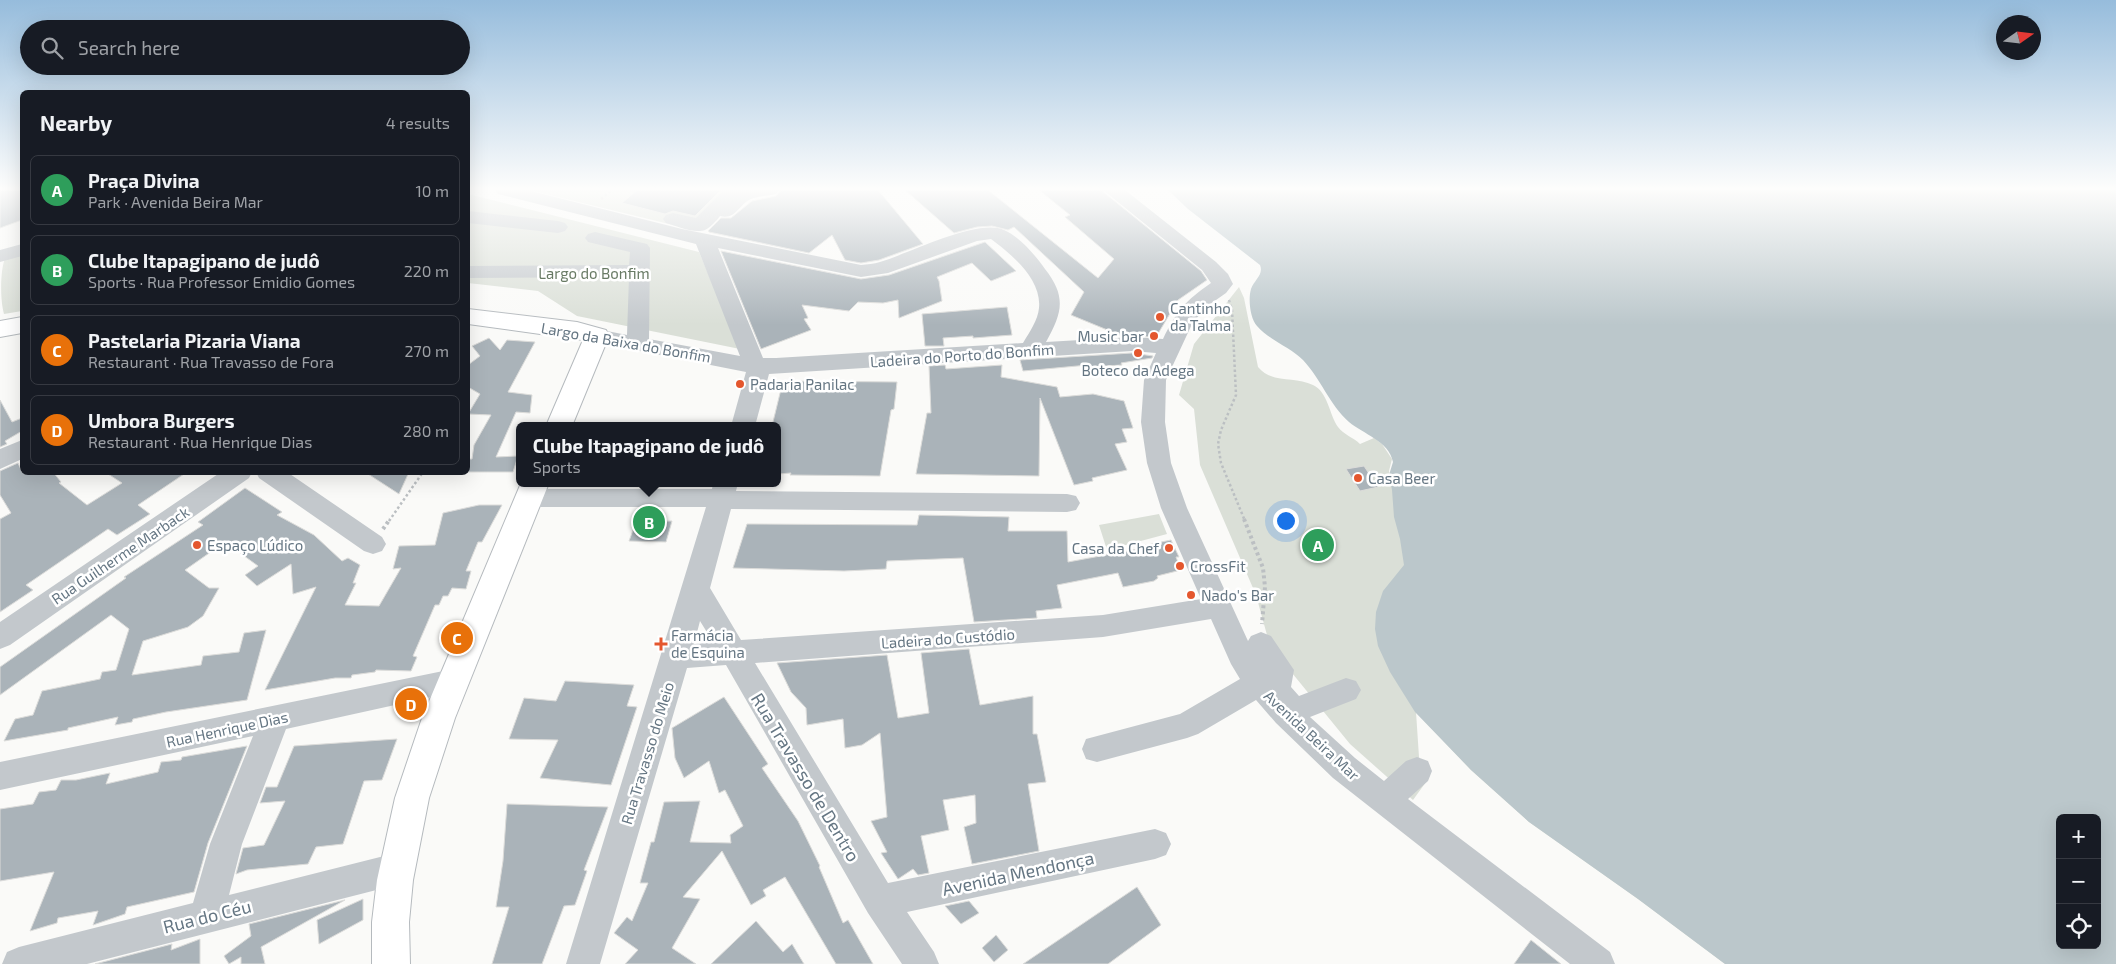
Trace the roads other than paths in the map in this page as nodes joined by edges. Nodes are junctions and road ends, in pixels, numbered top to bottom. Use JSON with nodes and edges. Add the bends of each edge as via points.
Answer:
{"nodes":[{"id":1,"x":688,"y":235,"type":"edge"},
{"id":2,"x":707,"y":235,"type":"edge"},
{"id":3,"x":973,"y":235,"type":"edge"},
{"id":4,"x":998,"y":235,"type":"edge"},
{"id":5,"x":1170,"y":235,"type":"edge"},
{"id":6,"x":595,"y":238,"type":"dead end"},
{"id":7,"x":704,"y":239,"type":"junction"},
{"id":8,"x":20,"y":251,"type":"edge"},
{"id":9,"x":0,"y":256,"type":"edge"},
{"id":10,"x":640,"y":270,"type":"junction"},
{"id":11,"x":470,"y":272,"type":"edge"},
{"id":12,"x":470,"y":319,"type":"edge"},
{"id":13,"x":20,"y":324,"type":"edge"},
{"id":14,"x":0,"y":328,"type":"edge"},
{"id":15,"x":597,"y":336,"type":"junction"},
{"id":16,"x":638,"y":344,"type":"junction"},
{"id":17,"x":1169,"y":347,"type":"junction"},
{"id":18,"x":1030,"y":351,"type":"junction"},
{"id":19,"x":755,"y":366,"type":"junction"},
{"id":20,"x":561,"y":422,"type":"edge"},
{"id":21,"x":744,"y":422,"type":"edge"},
{"id":22,"x":20,"y":450,"type":"edge"},
{"id":23,"x":0,"y":460,"type":"edge"},
{"id":24,"x":236,"y":475,"type":"edge"},
{"id":25,"x":272,"y":475,"type":"edge"},
{"id":26,"x":531,"y":490,"type":"edge"},
{"id":27,"x":727,"y":494,"type":"edge"},
{"id":28,"x":1067,"y":503,"type":"dead end"},
{"id":29,"x":373,"y":544,"type":"road end"},
{"id":30,"x":695,"y":587,"type":"junction"},
{"id":31,"x":1219,"y":607,"type":"junction"},
{"id":32,"x":0,"y":637,"type":"edge"},
{"id":33,"x":1261,"y":644,"type":"road end"},
{"id":34,"x":733,"y":654,"type":"junction"},
{"id":35,"x":676,"y":657,"type":"junction"},
{"id":36,"x":453,"y":681,"type":"junction"},
{"id":37,"x":1259,"y":684,"type":"junction"},
{"id":38,"x":1346,"y":690,"type":"dead end"},
{"id":39,"x":1286,"y":714,"type":"junction"},
{"id":40,"x":275,"y":719,"type":"junction"},
{"id":41,"x":1097,"y":749,"type":"dead end"},
{"id":42,"x":1417,"y":772,"type":"dead end"},
{"id":43,"x":0,"y":776,"type":"edge"},
{"id":44,"x":1385,"y":800,"type":"junction"},
{"id":45,"x":1155,"y":844,"type":"dead end"},
{"id":46,"x":396,"y":869,"type":"junction"},
{"id":47,"x":880,"y":901,"type":"junction"},
{"id":48,"x":207,"y":915,"type":"junction"},
{"id":49,"x":1598,"y":963,"type":"edge"},
{"id":50,"x":19,"y":964,"type":"edge"},
{"id":51,"x":391,"y":964,"type":"edge"},
{"id":52,"x":583,"y":964,"type":"edge"},
{"id":53,"x":922,"y":964,"type":"edge"}],
"edges":[{"from":1,"to":7,"type":"street"},
{"from":2,"to":7,"type":"street"},
{"from":3,"to":7,"type":"street","via":[[868,271]]},
{"from":4,"to":18,"type":"street","via":[[1036,270],[1049,294],[1048,317]]},
{"from":5,"to":17,"type":"street","name":"Avenida Beira Mar","via":[[1209,266],[1222,284],[1189,311]]},
{"from":6,"to":10,"type":"street","via":[[640,248]]},
{"from":7,"to":19,"type":"street"},
{"from":8,"to":9,"type":"street"},
{"from":10,"to":11,"type":"street"},
{"from":10,"to":16,"type":"street"},
{"from":12,"to":15,"type":"main road","name":"Largo da Baixa do Bonfim","via":[[577,330]]},
{"from":13,"to":14,"type":"main road"},
{"from":15,"to":16,"type":"street","name":"Largo da Baixa do Bonfim"},
{"from":15,"to":20,"type":"main road"},
{"from":16,"to":19,"type":"street","name":"Largo da Baixa do Bonfim"},
{"from":17,"to":18,"type":"street","name":"Ladeira do Porto do Bonfim","via":[[1132,344]]},
{"from":17,"to":31,"type":"street","name":"Avenida Beira Mar","via":[[1155,380],[1153,422],[1159,463],[1174,508]]},
{"from":18,"to":19,"type":"street","name":"Ladeira do Porto do Bonfim"},
{"from":19,"to":21,"type":"street","via":[[758,377]]},
{"from":22,"to":23,"type":"street"},
{"from":24,"to":32,"type":"street","name":"Rua Guilherme Marback"},
{"from":25,"to":29,"type":"street"},
{"from":26,"to":27,"type":"street"},
{"from":26,"to":36,"type":"main road"},
{"from":27,"to":28,"type":"street"},
{"from":27,"to":30,"type":"street","name":"Rua Travasso do Meio"},
{"from":30,"to":34,"type":"street","name":"Rua Travasso de Dentro"},
{"from":30,"to":35,"type":"street","name":"Rua Travasso do Meio"},
{"from":31,"to":34,"type":"street","name":"Ladeira do Custódio","via":[[1103,626]]},
{"from":31,"to":37,"type":"street","name":"Avenida Beira Mar","via":[[1241,656]]},
{"from":33,"to":49,"type":"street","via":[[1280,670],[1276,690],[1342,760]]},
{"from":34,"to":35,"type":"street","name":"Ladeira do Custódio"},
{"from":34,"to":47,"type":"street","name":"Rua Travasso de Dentro"},
{"from":35,"to":52,"type":"street","name":"Rua Travasso do Meio"},
{"from":36,"to":40,"type":"street","name":"Rua Henrique Dias"},
{"from":36,"to":46,"type":"main road","via":[[422,760]]},
{"from":37,"to":39,"type":"street","name":"Avenida Beira Mar"},
{"from":37,"to":41,"type":"street","via":[[1187,726]]},
{"from":38,"to":39,"type":"street"},
{"from":39,"to":44,"type":"street","name":"Avenida Beira Mar","via":[[1344,768]]},
{"from":40,"to":43,"type":"street","name":"Rua Henrique Dias"},
{"from":40,"to":48,"type":"street","via":[[226,844]]},
{"from":42,"to":44,"type":"street"},
{"from":44,"to":49,"type":"street","name":"Avenida Beira Mar"},
{"from":45,"to":47,"type":"street","name":"Avenida Mendonça"},
{"from":46,"to":48,"type":"street","name":"Rua do Céu"},
{"from":46,"to":51,"type":"main road","via":[[390,930]]},
{"from":47,"to":53,"type":"street","name":"Rua Travasso de Dentro"},
{"from":48,"to":50,"type":"street","name":"Rua do Céu"}]}
